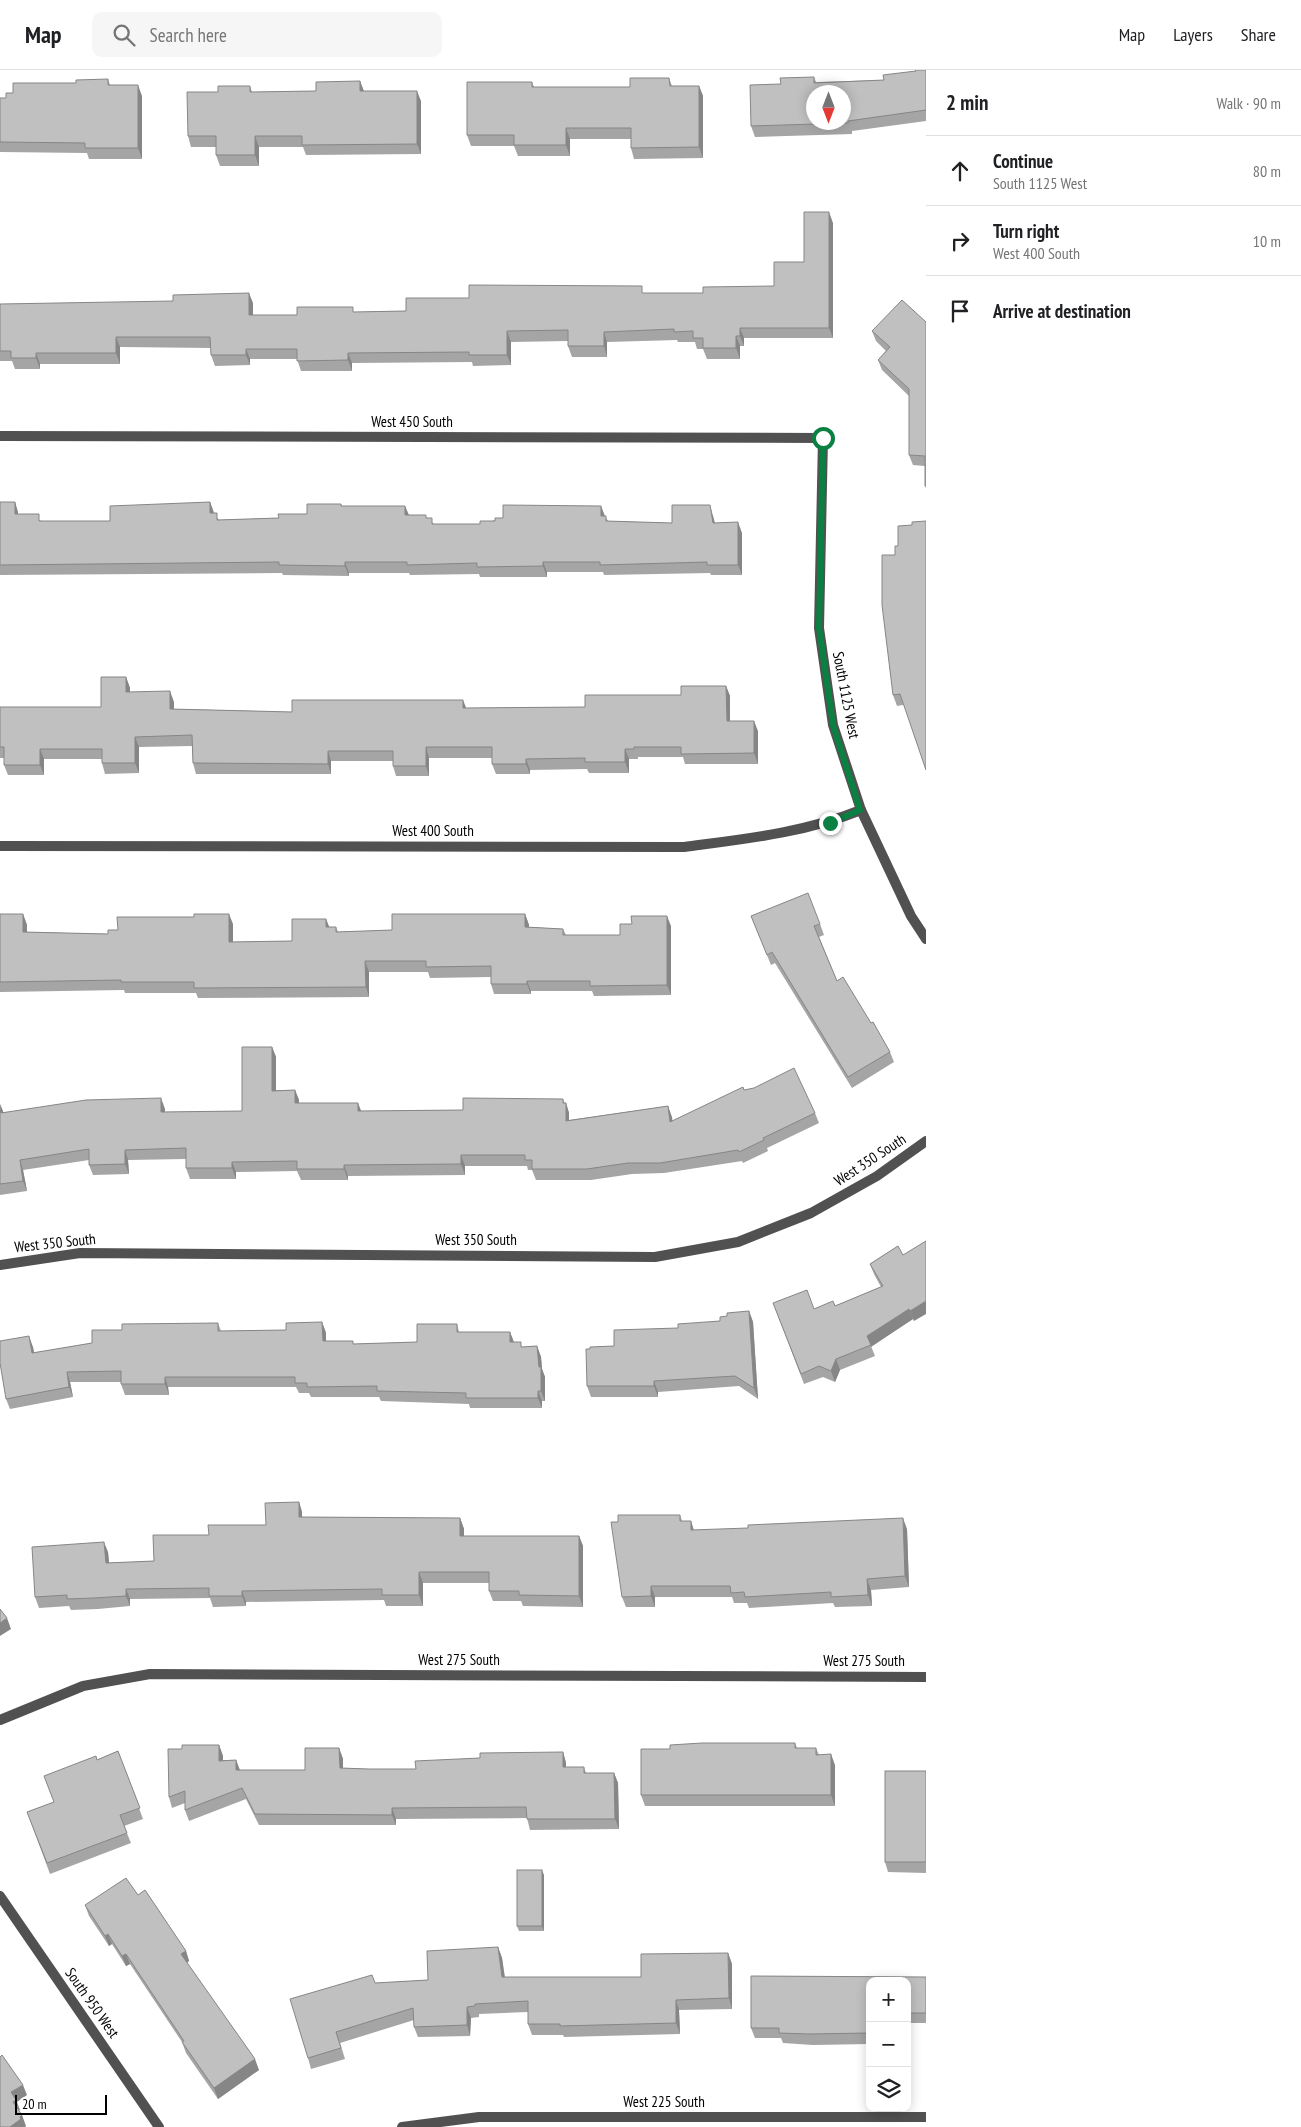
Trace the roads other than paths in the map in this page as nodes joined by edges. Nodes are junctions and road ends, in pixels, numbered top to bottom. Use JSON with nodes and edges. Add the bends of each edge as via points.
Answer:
{"nodes":[{"id":1,"x":0,"y":436,"type":"edge"},
{"id":2,"x":823,"y":438,"type":"joint"},
{"id":3,"x":860,"y":810,"type":"junction"},
{"id":4,"x":0,"y":846,"type":"edge"},
{"id":5,"x":926,"y":939,"type":"edge"},
{"id":6,"x":926,"y":1141,"type":"edge"},
{"id":7,"x":0,"y":1265,"type":"edge"},
{"id":8,"x":926,"y":1677,"type":"edge"},
{"id":9,"x":0,"y":1720,"type":"edge"},
{"id":10,"x":0,"y":1896,"type":"edge"},
{"id":11,"x":926,"y":2117,"type":"edge"},
{"id":12,"x":159,"y":2127,"type":"edge"},
{"id":13,"x":402,"y":2127,"type":"edge"}],
"edges":[{"from":1,"to":2,"type":"street","name":"West 450 South"},
{"from":2,"to":3,"type":"street","name":"South 1125 West","via":[[819,628],[833,725]]},
{"from":3,"to":4,"type":"street","name":"West 400 South","via":[[830,823],[770,836],[684,847]]},
{"from":3,"to":5,"type":"street","name":"South 1125 West","via":[[911,916]]},
{"from":6,"to":7,"type":"street","name":"West 350 South","via":[[877,1176],[811,1213],[738,1242],[655,1257],[80,1253]]},
{"from":8,"to":9,"type":"street","name":"West 275 South","via":[[150,1674],[83,1686]]},
{"from":10,"to":12,"type":"street","name":"South 950 West"},
{"from":11,"to":13,"type":"street","name":"West 225 South","via":[[478,2117]]}]}
